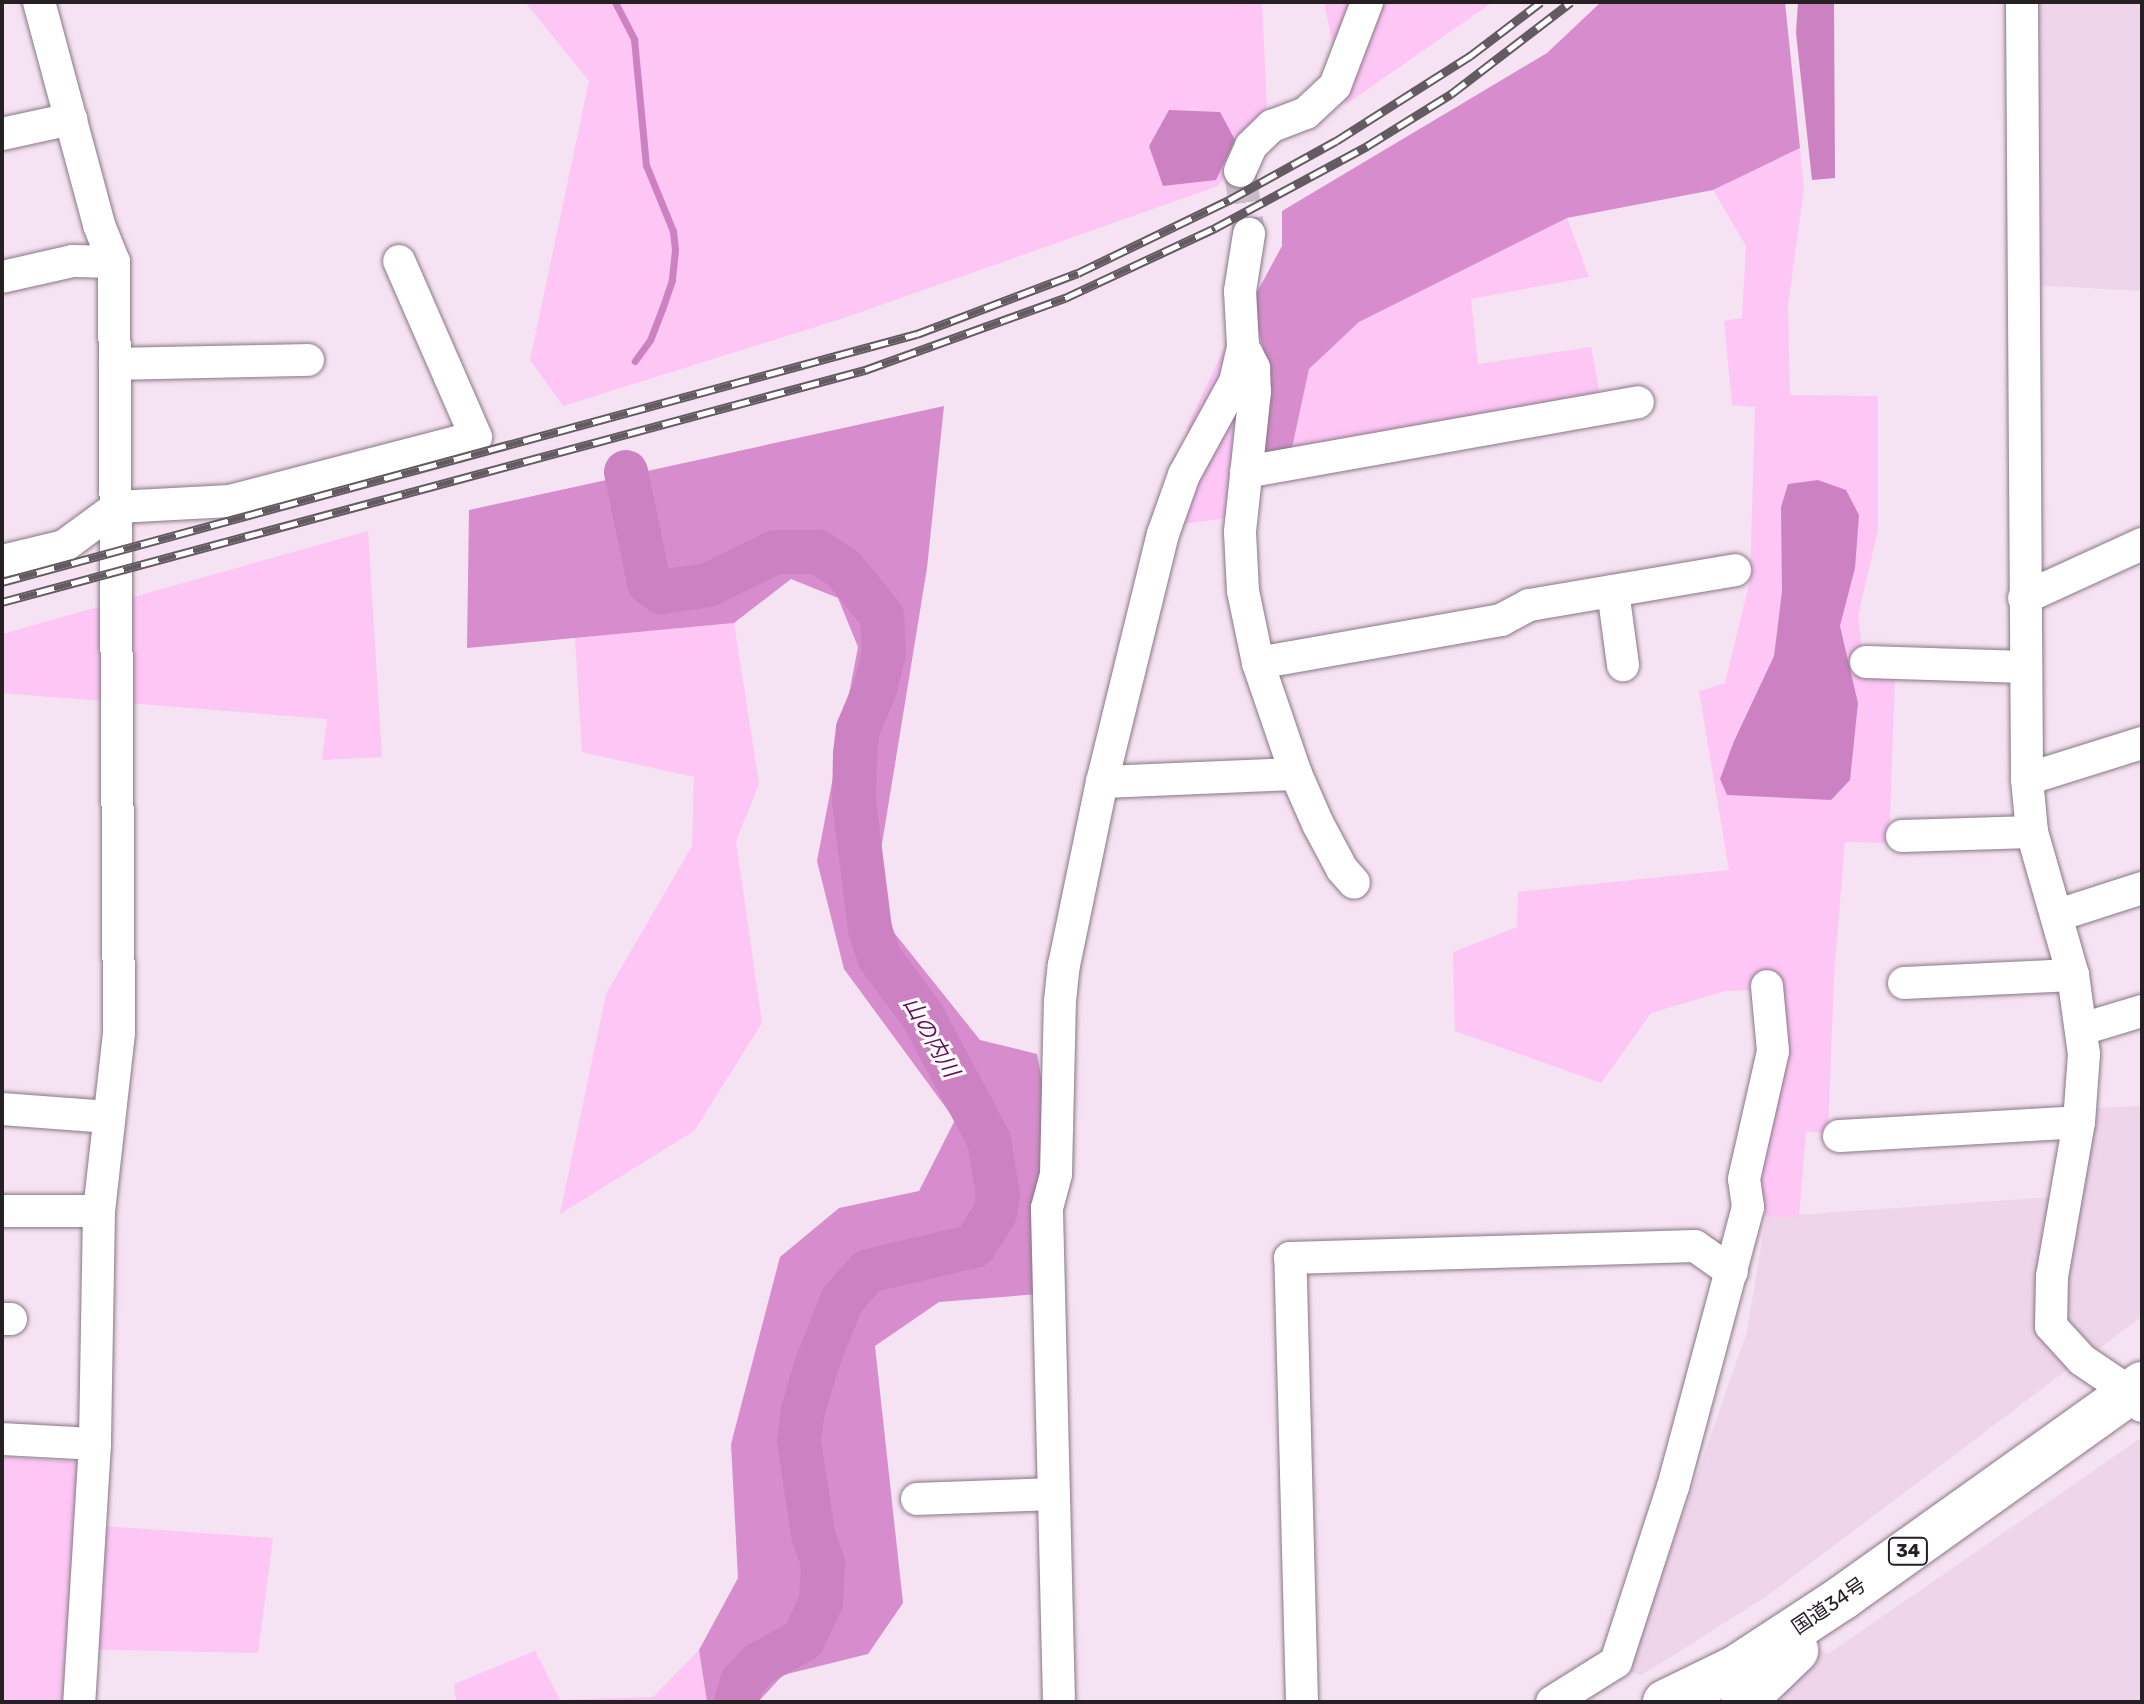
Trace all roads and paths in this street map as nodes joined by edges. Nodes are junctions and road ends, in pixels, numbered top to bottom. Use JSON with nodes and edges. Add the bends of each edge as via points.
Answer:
{"nodes":[{"id":1,"x":39,"y":2,"type":"edge"},
{"id":2,"x":1367,"y":2,"type":"edge"},
{"id":3,"x":2022,"y":2,"type":"edge"},
{"id":4,"x":71,"y":119,"type":"junction"},
{"id":5,"x":2,"y":134,"type":"edge"},
{"id":6,"x":1240,"y":171,"type":"tunnel mouth"},
{"id":7,"x":1249,"y":234,"type":"tunnel mouth"},
{"id":8,"x":399,"y":261,"type":"dead end"},
{"id":9,"x":114,"y":262,"type":"junction"},
{"id":10,"x":2,"y":277,"type":"edge"},
{"id":11,"x":1243,"y":346,"type":"junction"},
{"id":12,"x":308,"y":360,"type":"dead end"},
{"id":13,"x":115,"y":364,"type":"junction"},
{"id":14,"x":1638,"y":402,"type":"dead end"},
{"id":15,"x":1246,"y":472,"type":"junction"},
{"id":16,"x":117,"y":507,"type":"junction"},
{"id":17,"x":2142,"y":544,"type":"edge"},
{"id":18,"x":2,"y":561,"type":"edge"},
{"id":19,"x":1735,"y":570,"type":"dead end"},
{"id":20,"x":1613,"y":591,"type":"junction"},
{"id":21,"x":2024,"y":598,"type":"junction"},
{"id":22,"x":1866,"y":662,"type":"dead end"},
{"id":23,"x":1258,"y":663,"type":"junction"},
{"id":24,"x":1623,"y":665,"type":"dead end"},
{"id":25,"x":2025,"y":667,"type":"junction"},
{"id":26,"x":2142,"y":743,"type":"edge"},
{"id":27,"x":1296,"y":774,"type":"junction"},
{"id":28,"x":2027,"y":779,"type":"junction"},
{"id":29,"x":1102,"y":782,"type":"junction"},
{"id":30,"x":2032,"y":832,"type":"junction"},
{"id":31,"x":1902,"y":836,"type":"dead end"},
{"id":32,"x":1354,"y":883,"type":"dead end"},
{"id":33,"x":2142,"y":888,"type":"edge"},
{"id":34,"x":2058,"y":915,"type":"junction"},
{"id":35,"x":2073,"y":975,"type":"junction"},
{"id":36,"x":1904,"y":983,"type":"dead end"},
{"id":37,"x":1767,"y":986,"type":"dead end"},
{"id":38,"x":2142,"y":1011,"type":"edge"},
{"id":39,"x":2082,"y":1029,"type":"junction"},
{"id":40,"x":2,"y":1109,"type":"edge"},
{"id":41,"x":109,"y":1117,"type":"junction"},
{"id":42,"x":2079,"y":1122,"type":"junction"},
{"id":43,"x":1839,"y":1136,"type":"dead end"},
{"id":44,"x":2,"y":1211,"type":"edge"},
{"id":45,"x":99,"y":1211,"type":"junction"},
{"id":46,"x":1732,"y":1272,"type":"junction"},
{"id":47,"x":2138,"y":1395,"type":"edge"},
{"id":48,"x":2,"y":1439,"type":"edge"},
{"id":49,"x":95,"y":1444,"type":"junction"},
{"id":50,"x":1053,"y":1494,"type":"junction"},
{"id":51,"x":917,"y":1499,"type":"dead end"},
{"id":52,"x":1842,"y":1598,"type":"junction"},
{"id":53,"x":79,"y":1702,"type":"edge"},
{"id":54,"x":1059,"y":1702,"type":"edge"},
{"id":55,"x":1302,"y":1702,"type":"edge"},
{"id":56,"x":1552,"y":1702,"type":"edge"},
{"id":57,"x":1665,"y":1702,"type":"edge"},
{"id":58,"x":1743,"y":1702,"type":"edge"}],
"edges":[{"from":1,"to":4,"type":"street"},
{"from":2,"to":6,"type":"street","via":[[1335,86],[1306,113],[1272,126],[1251,146]]},
{"from":3,"to":21,"type":"street"},
{"from":4,"to":5,"type":"street"},
{"from":4,"to":9,"type":"street"},
{"from":7,"to":11,"type":"street","via":[[1240,291]]},
{"from":8,"to":16,"type":"street","via":[[476,437],[230,501]]},
{"from":9,"to":10,"type":"street","via":[[73,261]]},
{"from":9,"to":13,"type":"street"},
{"from":11,"to":15,"type":"street","via":[[1254,368],[1255,391]]},
{"from":11,"to":29,"type":"street","via":[[1235,382],[1184,475],[1163,534]]},
{"from":12,"to":13,"type":"street"},
{"from":13,"to":16,"type":"street"},
{"from":14,"to":15,"type":"street"},
{"from":15,"to":23,"type":"street","via":[[1240,532],[1243,591]]},
{"from":16,"to":18,"type":"street","via":[[64,546]]},
{"from":16,"to":41,"type":"street","via":[[119,1033]]},
{"from":17,"to":21,"type":"street"},
{"from":19,"to":20,"type":"street"},
{"from":20,"to":23,"type":"street","via":[[1529,605],[1501,620]]},
{"from":20,"to":24,"type":"street"},
{"from":21,"to":25,"type":"street"},
{"from":22,"to":25,"type":"street"},
{"from":23,"to":27,"type":"street"},
{"from":25,"to":28,"type":"street"},
{"from":26,"to":28,"type":"street"},
{"from":27,"to":29,"type":"street"},
{"from":27,"to":32,"type":"street","via":[[1342,869]]},
{"from":28,"to":30,"type":"street"},
{"from":29,"to":50,"type":"street","via":[[1060,1001],[1056,1174],[1047,1208]]},
{"from":30,"to":31,"type":"street"},
{"from":30,"to":34,"type":"street"},
{"from":33,"to":34,"type":"street"},
{"from":34,"to":35,"type":"street"},
{"from":35,"to":36,"type":"street"},
{"from":35,"to":39,"type":"street"},
{"from":37,"to":46,"type":"street","via":[[1773,1051],[1744,1179],[1748,1207]]},
{"from":38,"to":39,"type":"street"},
{"from":39,"to":42,"type":"street"},
{"from":40,"to":41,"type":"street"},
{"from":41,"to":45,"type":"street"},
{"from":42,"to":43,"type":"street"},
{"from":42,"to":47,"type":"street","via":[[2052,1276],[2051,1326],[2082,1360]]},
{"from":44,"to":45,"type":"street"},
{"from":45,"to":49,"type":"street"},
{"from":46,"to":55,"type":"street","via":[[1695,1246],[1290,1258]]},
{"from":46,"to":56,"type":"street","via":[[1673,1487],[1616,1662]]},
{"from":47,"to":52,"type":"highway","name":"国道34号","number":"34"},
{"from":48,"to":49,"type":"street"},
{"from":49,"to":53,"type":"street"},
{"from":50,"to":51,"type":"street"},
{"from":50,"to":54,"type":"street"},
{"from":52,"to":57,"type":"highway","name":"国道34号","number":"34","via":[[1737,1667]]},
{"from":52,"to":58,"type":"highway","via":[[1803,1645]]}]}
